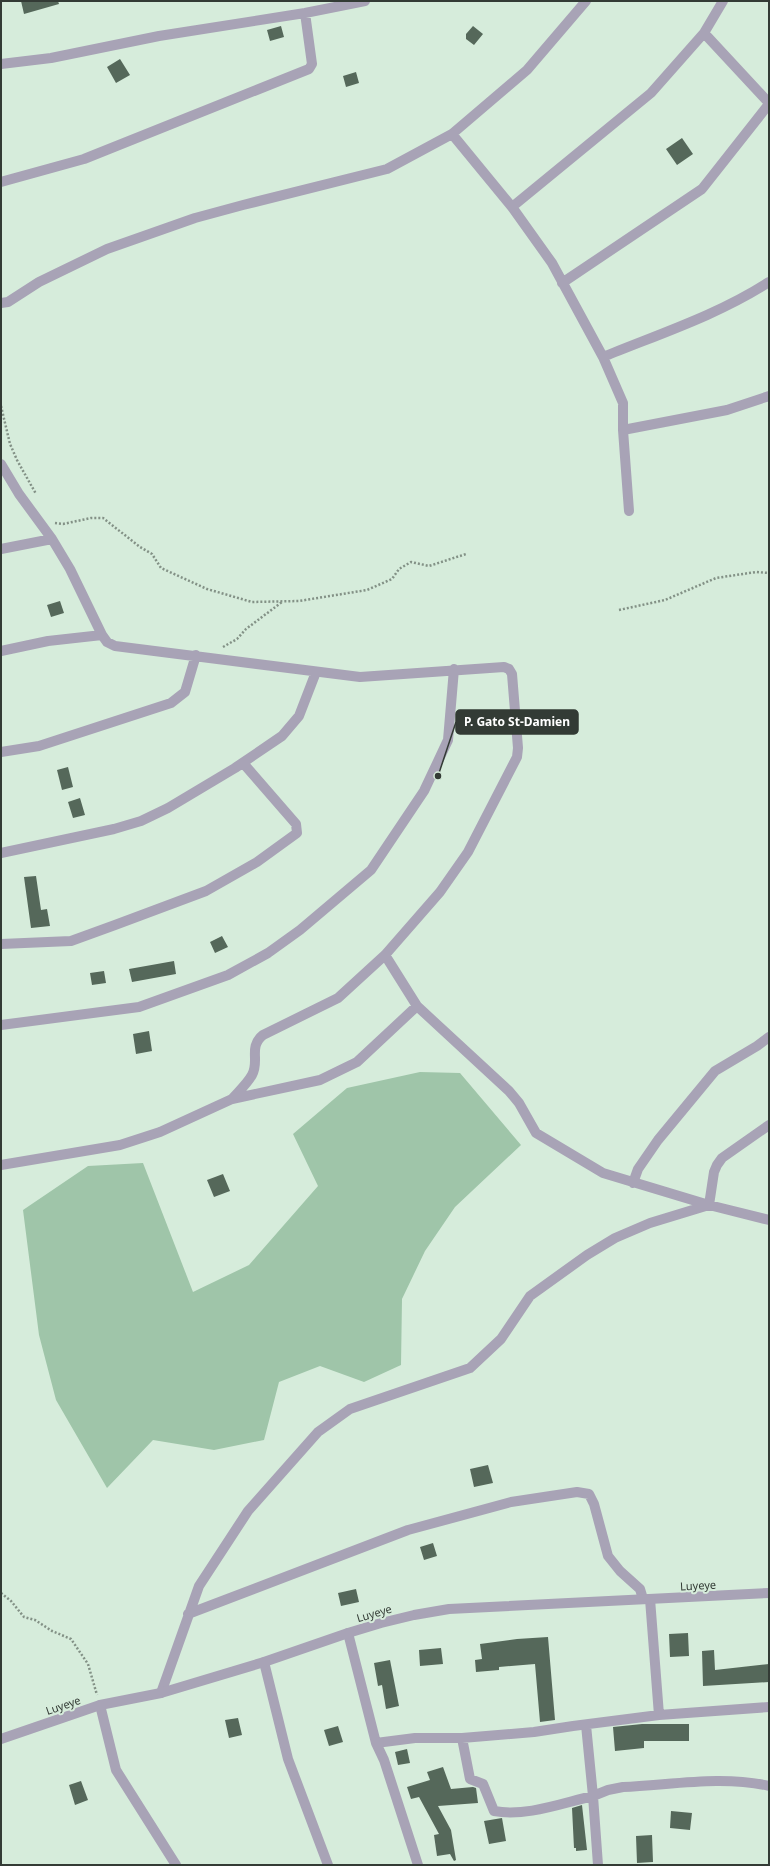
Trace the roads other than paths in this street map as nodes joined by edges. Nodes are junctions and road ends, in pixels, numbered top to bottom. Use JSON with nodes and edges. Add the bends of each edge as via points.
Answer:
{"nodes":[{"id":1,"x":365,"y":1,"type":"edge"},
{"id":2,"x":586,"y":1,"type":"edge"},
{"id":3,"x":723,"y":1,"type":"edge"},
{"id":4,"x":305,"y":13,"type":"junction"},
{"id":5,"x":704,"y":33,"type":"junction"},
{"id":6,"x":1,"y":64,"type":"edge"},
{"id":7,"x":769,"y":104,"type":"edge"},
{"id":8,"x":452,"y":134,"type":"junction"},
{"id":9,"x":1,"y":182,"type":"edge"},
{"id":10,"x":512,"y":207,"type":"junction"},
{"id":11,"x":562,"y":282,"type":"junction"},
{"id":12,"x":769,"y":282,"type":"edge"},
{"id":13,"x":1,"y":304,"type":"edge"},
{"id":14,"x":603,"y":358,"type":"junction"},
{"id":15,"x":769,"y":396,"type":"edge"},
{"id":16,"x":623,"y":430,"type":"junction"},
{"id":17,"x":1,"y":464,"type":"edge"},
{"id":18,"x":628,"y":511,"type":"dead end"},
{"id":19,"x":52,"y":539,"type":"junction"},
{"id":20,"x":1,"y":549,"type":"edge"},
{"id":21,"x":102,"y":635,"type":"junction"},
{"id":22,"x":1,"y":651,"type":"edge"},
{"id":23,"x":201,"y":656,"type":"junction"},
{"id":24,"x":454,"y":669,"type":"junction"},
{"id":25,"x":316,"y":672,"type":"junction"},
{"id":26,"x":1,"y":752,"type":"edge"},
{"id":27,"x":243,"y":763,"type":"junction"},
{"id":28,"x":1,"y":853,"type":"edge"},
{"id":29,"x":1,"y":944,"type":"edge"},
{"id":30,"x":385,"y":955,"type":"junction"},
{"id":31,"x":417,"y":1006,"type":"junction"},
{"id":32,"x":1,"y":1025,"type":"edge"},
{"id":33,"x":769,"y":1037,"type":"edge"},
{"id":34,"x":232,"y":1099,"type":"junction"},
{"id":35,"x":769,"y":1125,"type":"edge"},
{"id":36,"x":1,"y":1165,"type":"edge"},
{"id":37,"x":633,"y":1183,"type":"junction"},
{"id":38,"x":709,"y":1206,"type":"junction"},
{"id":39,"x":769,"y":1220,"type":"edge"},
{"id":40,"x":769,"y":1593,"type":"edge"},
{"id":41,"x":646,"y":1599,"type":"junction"},
{"id":42,"x":188,"y":1614,"type":"junction"},
{"id":43,"x":348,"y":1633,"type":"junction"},
{"id":44,"x":264,"y":1662,"type":"junction"},
{"id":45,"x":160,"y":1693,"type":"junction"},
{"id":46,"x":100,"y":1706,"type":"junction"},
{"id":47,"x":769,"y":1707,"type":"edge"},
{"id":48,"x":659,"y":1715,"type":"junction"},
{"id":49,"x":586,"y":1725,"type":"junction"},
{"id":50,"x":462,"y":1738,"type":"junction"},
{"id":51,"x":1,"y":1740,"type":"edge"},
{"id":52,"x":376,"y":1743,"type":"junction"},
{"id":53,"x":769,"y":1786,"type":"edge"},
{"id":54,"x":593,"y":1796,"type":"junction"},
{"id":55,"x":176,"y":1865,"type":"edge"},
{"id":56,"x":328,"y":1865,"type":"edge"},
{"id":57,"x":418,"y":1865,"type":"edge"},
{"id":58,"x":598,"y":1865,"type":"edge"}],
"edges":[{"from":1,"to":4,"type":"street"},
{"from":2,"to":8,"type":"street","via":[[527,70]]},
{"from":3,"to":5,"type":"street"},
{"from":4,"to":6,"type":"street","via":[[159,36],[51,58]]},
{"from":4,"to":9,"type":"street","via":[[312,64],[309,69],[84,159]]},
{"from":5,"to":7,"type":"street"},
{"from":5,"to":10,"type":"street","via":[[647,97]]},
{"from":7,"to":11,"type":"street","via":[[702,189]]},
{"from":8,"to":10,"type":"street"},
{"from":8,"to":13,"type":"street","via":[[387,169],[222,210],[107,250],[45,279]]},
{"from":10,"to":11,"type":"street","via":[[552,263]]},
{"from":11,"to":14,"type":"street"},
{"from":12,"to":14,"type":"street","via":[[716,311]]},
{"from":14,"to":16,"type":"street","via":[[623,403]]},
{"from":15,"to":16,"type":"street","via":[[727,410]]},
{"from":16,"to":18,"type":"street"},
{"from":17,"to":19,"type":"street"},
{"from":19,"to":20,"type":"street"},
{"from":19,"to":21,"type":"street","via":[[70,569]]},
{"from":21,"to":22,"type":"street","via":[[48,641]]},
{"from":21,"to":23,"type":"street","via":[[106,642],[115,646]]},
{"from":23,"to":25,"type":"street"},
{"from":23,"to":26,"type":"street","via":[[185,692],[171,703],[39,746]]},
{"from":24,"to":25,"type":"street","via":[[360,677]]},
{"from":24,"to":30,"type":"street","via":[[509,669],[512,674],[517,757],[468,852],[440,892]]},
{"from":24,"to":32,"type":"street","via":[[448,740],[424,792],[370,870],[300,930],[268,953],[228,975],[139,1007]]},
{"from":25,"to":27,"type":"street","via":[[299,716],[282,736]]},
{"from":27,"to":28,"type":"street","via":[[168,808],[141,821]]},
{"from":27,"to":29,"type":"street","via":[[296,824],[297,833],[257,862],[206,891],[129,920],[71,941]]},
{"from":30,"to":31,"type":"street"},
{"from":30,"to":34,"type":"street","via":[[338,998],[257,1039],[252,1075]]},
{"from":31,"to":34,"type":"street","via":[[357,1062],[314,1082]]},
{"from":31,"to":37,"type":"street","via":[[509,1091],[536,1133],[603,1173]]},
{"from":33,"to":37,"type":"street","via":[[715,1071],[658,1140],[638,1169]]},
{"from":34,"to":36,"type":"street","via":[[160,1132],[120,1145]]},
{"from":35,"to":38,"type":"street","via":[[722,1158],[717,1165]]},
{"from":37,"to":38,"type":"street"},
{"from":38,"to":39,"type":"street"},
{"from":38,"to":42,"type":"street","via":[[650,1223],[615,1238],[587,1255],[530,1296],[501,1339],[470,1368],[350,1409],[318,1432],[248,1511],[199,1586]]},
{"from":40,"to":41,"type":"street","name":"Luyeye"},
{"from":41,"to":42,"type":"street","via":[[640,1589],[608,1556],[589,1494],[577,1492],[511,1502],[408,1530]]},
{"from":41,"to":43,"type":"street","name":"Luyeye","via":[[449,1609],[414,1614]]},
{"from":41,"to":48,"type":"street"},
{"from":42,"to":45,"type":"street"},
{"from":43,"to":44,"type":"street","name":"Luyeye"},
{"from":43,"to":52,"type":"street"},
{"from":44,"to":45,"type":"street","name":"Luyeye"},
{"from":44,"to":56,"type":"street","via":[[288,1759]]},
{"from":45,"to":46,"type":"street","name":"Luyeye"},
{"from":46,"to":51,"type":"street","name":"Luyeye"},
{"from":46,"to":55,"type":"street","via":[[116,1770]]},
{"from":47,"to":48,"type":"street"},
{"from":48,"to":49,"type":"street"},
{"from":49,"to":50,"type":"street"},
{"from":49,"to":54,"type":"street"},
{"from":50,"to":52,"type":"street","via":[[415,1738]]},
{"from":50,"to":54,"type":"street","via":[[470,1780],[482,1784],[494,1811],[509,1814]]},
{"from":52,"to":57,"type":"street","via":[[384,1760]]},
{"from":53,"to":54,"type":"street","via":[[750,1782],[718,1781],[623,1787]]},
{"from":54,"to":58,"type":"street"}]}
